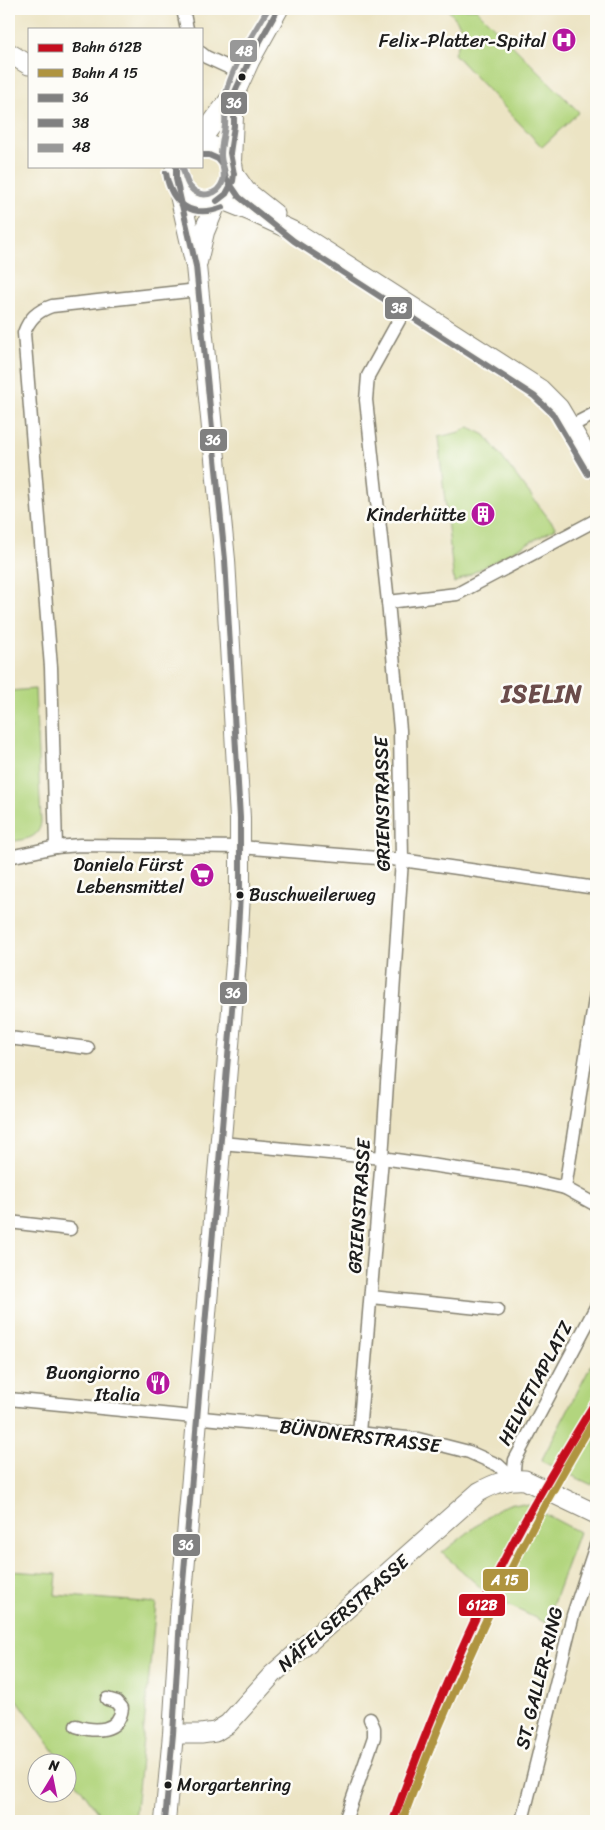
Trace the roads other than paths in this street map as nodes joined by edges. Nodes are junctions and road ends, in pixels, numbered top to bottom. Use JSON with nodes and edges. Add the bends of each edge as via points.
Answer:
{"nodes":[{"id":1,"x":183,"y":9,"type":"edge"},
{"id":2,"x":278,"y":9,"type":"edge"},
{"id":3,"x":187,"y":28,"type":"edge"},
{"id":4,"x":9,"y":53,"type":"edge"},
{"id":5,"x":202,"y":54,"type":"edge"},
{"id":6,"x":28,"y":64,"type":"edge"},
{"id":7,"x":243,"y":74,"type":"junction"},
{"id":8,"x":234,"y":94,"type":"junction"},
{"id":9,"x":202,"y":138,"type":"edge"},
{"id":10,"x":202,"y":146,"type":"edge"},
{"id":11,"x":232,"y":168,"type":"junction"},
{"id":12,"x":175,"y":173,"type":"edge"},
{"id":13,"x":219,"y":200,"type":"junction"},
{"id":14,"x":299,"y":234,"type":"junction"},
{"id":15,"x":196,"y":266,"type":"junction"},
{"id":16,"x":198,"y":290,"type":"junction"},
{"id":17,"x":408,"y":304,"type":"junction"},
{"id":18,"x":596,"y":413,"type":"edge"},
{"id":19,"x":571,"y":426,"type":"junction"},
{"id":20,"x":596,"y":470,"type":"edge"},
{"id":21,"x":596,"y":520,"type":"edge"},
{"id":22,"x":388,"y":602,"type":"junction"},
{"id":23,"x":240,"y":846,"type":"junction"},
{"id":24,"x":56,"y":847,"type":"junction"},
{"id":25,"x":9,"y":857,"type":"edge"},
{"id":26,"x":402,"y":860,"type":"junction"},
{"id":27,"x":596,"y":888,"type":"edge"},
{"id":28,"x":596,"y":993,"type":"edge"},
{"id":29,"x":9,"y":1038,"type":"edge"},
{"id":30,"x":88,"y":1048,"type":"dead end"},
{"id":31,"x":221,"y":1144,"type":"junction"},
{"id":32,"x":382,"y":1158,"type":"junction"},
{"id":33,"x":565,"y":1188,"type":"junction"},
{"id":34,"x":596,"y":1205,"type":"edge"},
{"id":35,"x":9,"y":1222,"type":"edge"},
{"id":36,"x":70,"y":1229,"type":"dead end"},
{"id":37,"x":371,"y":1297,"type":"junction"},
{"id":38,"x":596,"y":1307,"type":"edge"},
{"id":39,"x":498,"y":1310,"type":"dead end"},
{"id":40,"x":9,"y":1399,"type":"edge"},
{"id":41,"x":196,"y":1417,"type":"junction"},
{"id":42,"x":359,"y":1434,"type":"junction"},
{"id":43,"x":513,"y":1479,"type":"junction"},
{"id":44,"x":596,"y":1514,"type":"edge"},
{"id":45,"x":596,"y":1545,"type":"edge"},
{"id":46,"x":107,"y":1699,"type":"dead end"},
{"id":47,"x":370,"y":1719,"type":"dead end"},
{"id":48,"x":76,"y":1726,"type":"dead end"},
{"id":49,"x":173,"y":1734,"type":"junction"},
{"id":50,"x":165,"y":1821,"type":"edge"},
{"id":51,"x":344,"y":1821,"type":"edge"},
{"id":52,"x":522,"y":1821,"type":"edge"}],
"edges":[{"from":1,"to":3,"type":"street"},
{"from":2,"to":7,"type":"main road"},
{"from":4,"to":6,"type":"street"},
{"from":5,"to":7,"type":"street"},
{"from":7,"to":8,"type":"main road"},
{"from":8,"to":9,"type":"main road"},
{"from":8,"to":11,"type":"main road"},
{"from":10,"to":11,"type":"main road","via":[[223,152]]},
{"from":11,"to":13,"type":"main road","via":[[230,188]]},
{"from":11,"to":14,"type":"street","via":[[246,191]]},
{"from":12,"to":13,"type":"main road","via":[[186,197],[198,203]]},
{"from":12,"to":15,"type":"main road"},
{"from":13,"to":14,"type":"street"},
{"from":13,"to":15,"type":"main road","via":[[204,232]]},
{"from":14,"to":17,"type":"street"},
{"from":15,"to":16,"type":"main road"},
{"from":16,"to":23,"type":"main road","via":[[225,560]]},
{"from":16,"to":24,"type":"street","via":[[52,306],[44,308],[31,319],[24,333],[51,667]]},
{"from":17,"to":19,"type":"street","via":[[540,389]]},
{"from":17,"to":22,"type":"street","name":"GRIENSTRASSE","via":[[368,376],[366,400]]},
{"from":18,"to":19,"type":"street"},
{"from":19,"to":20,"type":"street"},
{"from":21,"to":22,"type":"street","via":[[457,594]]},
{"from":22,"to":26,"type":"street","name":"GRIENSTRASSE","via":[[400,730]]},
{"from":23,"to":24,"type":"street"},
{"from":23,"to":26,"type":"street"},
{"from":23,"to":31,"type":"main road","via":[[237,953]]},
{"from":24,"to":25,"type":"street"},
{"from":26,"to":27,"type":"street"},
{"from":26,"to":32,"type":"street","name":"GRIENSTRASSE"},
{"from":28,"to":33,"type":"street"},
{"from":29,"to":30,"type":"street"},
{"from":31,"to":32,"type":"street"},
{"from":31,"to":41,"type":"main road"},
{"from":32,"to":33,"type":"street","via":[[527,1178]]},
{"from":32,"to":37,"type":"street","name":"GRIENSTRASSE"},
{"from":33,"to":34,"type":"street"},
{"from":35,"to":36,"type":"street"},
{"from":37,"to":39,"type":"street"},
{"from":37,"to":42,"type":"street","name":"GRIENSTRASSE"},
{"from":38,"to":43,"type":"street","name":"HELVETIAPLATZ","via":[[515,1460]]},
{"from":40,"to":41,"type":"street","name":"BÜNDNERSTRASSE"},
{"from":41,"to":42,"type":"street","name":"BÜNDNERSTRASSE"},
{"from":41,"to":49,"type":"main road"},
{"from":42,"to":43,"type":"street","name":"BÜNDNERSTRASSE","via":[[418,1440],[469,1452],[498,1465]]},
{"from":43,"to":44,"type":"street","name":"BÜNDNERSTRASSE","via":[[525,1480]]},
{"from":43,"to":49,"type":"street","name":"NÄFELSERSTRASSE","via":[[479,1492],[273,1674],[228,1724],[215,1732]]},
{"from":45,"to":52,"type":"street","name":"ST. GALLER-RING","via":[[573,1615]]},
{"from":46,"to":48,"type":"street","via":[[117,1702],[122,1708],[121,1718],[114,1725],[104,1729]]},
{"from":47,"to":51,"type":"street","via":[[374,1737]]},
{"from":49,"to":50,"type":"main road"}]}
